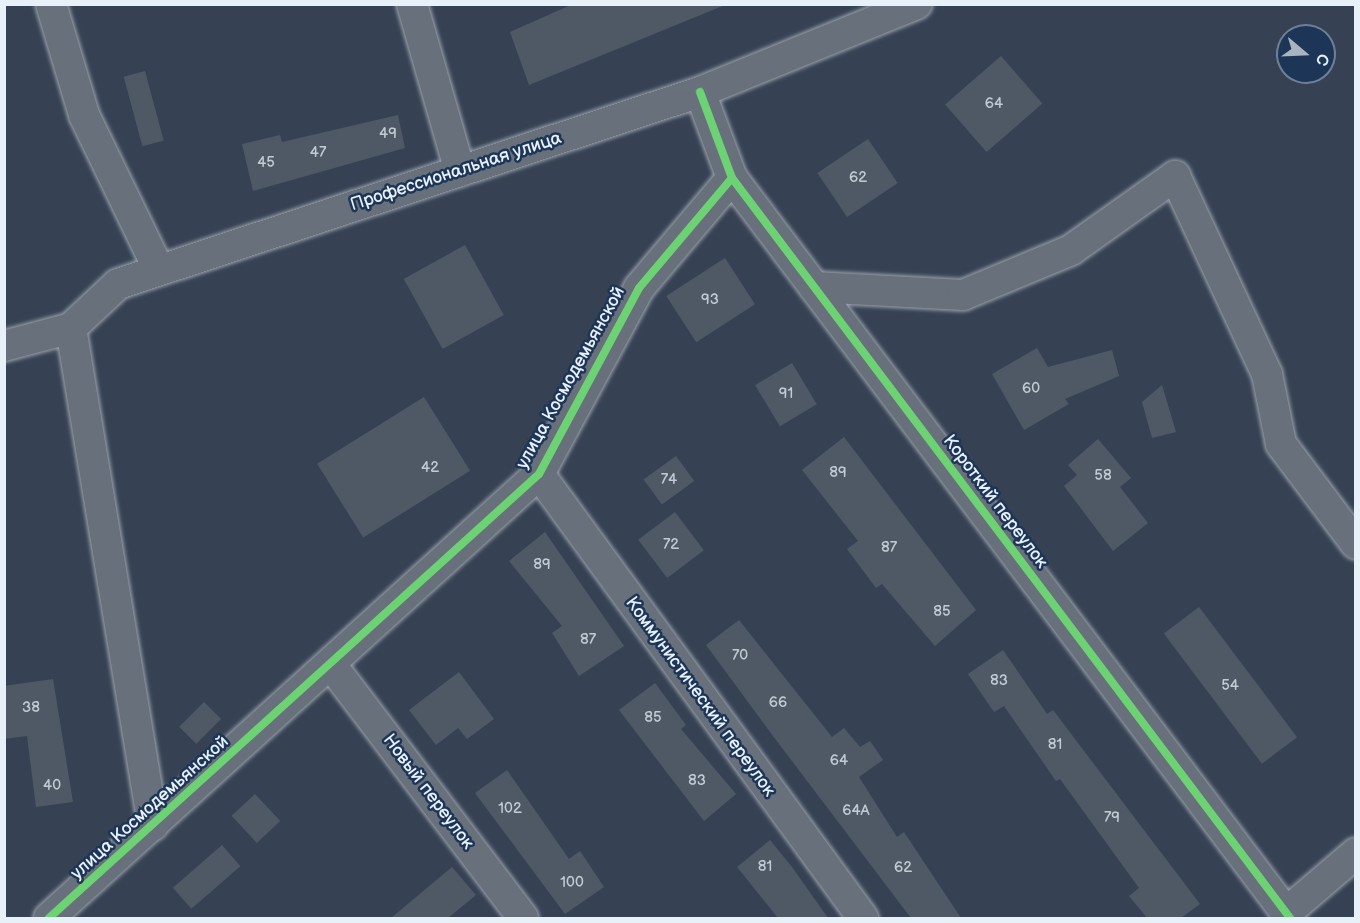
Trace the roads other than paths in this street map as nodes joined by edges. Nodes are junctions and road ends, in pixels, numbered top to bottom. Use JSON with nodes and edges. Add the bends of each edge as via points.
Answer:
{"nodes":[{"id":1,"x":51,"y":4,"type":"edge"},
{"id":2,"x":412,"y":4,"type":"edge"},
{"id":3,"x":917,"y":6,"type":"edge"},
{"id":4,"x":700,"y":92,"type":"junction"},
{"id":5,"x":460,"y":171,"type":"junction"},
{"id":6,"x":732,"y":178,"type":"junction"},
{"id":7,"x":159,"y":270,"type":"junction"},
{"id":8,"x":814,"y":287,"type":"junction"},
{"id":9,"x":71,"y":328,"type":"junction"},
{"id":10,"x":4,"y":346,"type":"edge"},
{"id":11,"x":539,"y":474,"type":"junction"},
{"id":12,"x":1356,"y":544,"type":"edge"},
{"id":13,"x":332,"y":666,"type":"junction"},
{"id":14,"x":153,"y":825,"type":"junction"},
{"id":15,"x":1356,"y":853,"type":"edge"},
{"id":16,"x":1288,"y":916,"type":"edge"},
{"id":17,"x":48,"y":918,"type":"edge"},
{"id":18,"x":523,"y":918,"type":"edge"},
{"id":19,"x":862,"y":918,"type":"edge"}],
"edges":[{"from":1,"to":7,"type":"street","via":[[84,115]]},
{"from":2,"to":5,"type":"street"},
{"from":3,"to":4,"type":"street","name":"Профессиональная улица"},
{"from":4,"to":5,"type":"street","name":"Профессиональная улица"},
{"from":4,"to":6,"type":"street","name":"Короткий переулок"},
{"from":5,"to":7,"type":"street","name":"Профессиональная улица"},
{"from":6,"to":8,"type":"street","name":"Короткий переулок"},
{"from":6,"to":11,"type":"street","name":"улица Космодемьянской","via":[[639,288]]},
{"from":7,"to":9,"type":"street","name":"Профессиональная улица","via":[[118,284]]},
{"from":8,"to":12,"type":"street","via":[[963,295],[1071,250],[1174,176],[1267,374],[1281,444]]},
{"from":8,"to":16,"type":"street","name":"Короткий переулок"},
{"from":9,"to":10,"type":"street","name":"Профессиональная улица"},
{"from":9,"to":14,"type":"street"},
{"from":11,"to":13,"type":"street","name":"улица Космодемьянской"},
{"from":11,"to":19,"type":"street","name":"Коммунистический переулок"},
{"from":13,"to":14,"type":"street","name":"улица Космодемьянской"},
{"from":13,"to":18,"type":"street","name":"Новый переулок"},
{"from":14,"to":17,"type":"street","name":"улица Космодемьянской"},
{"from":15,"to":16,"type":"street"}]}
